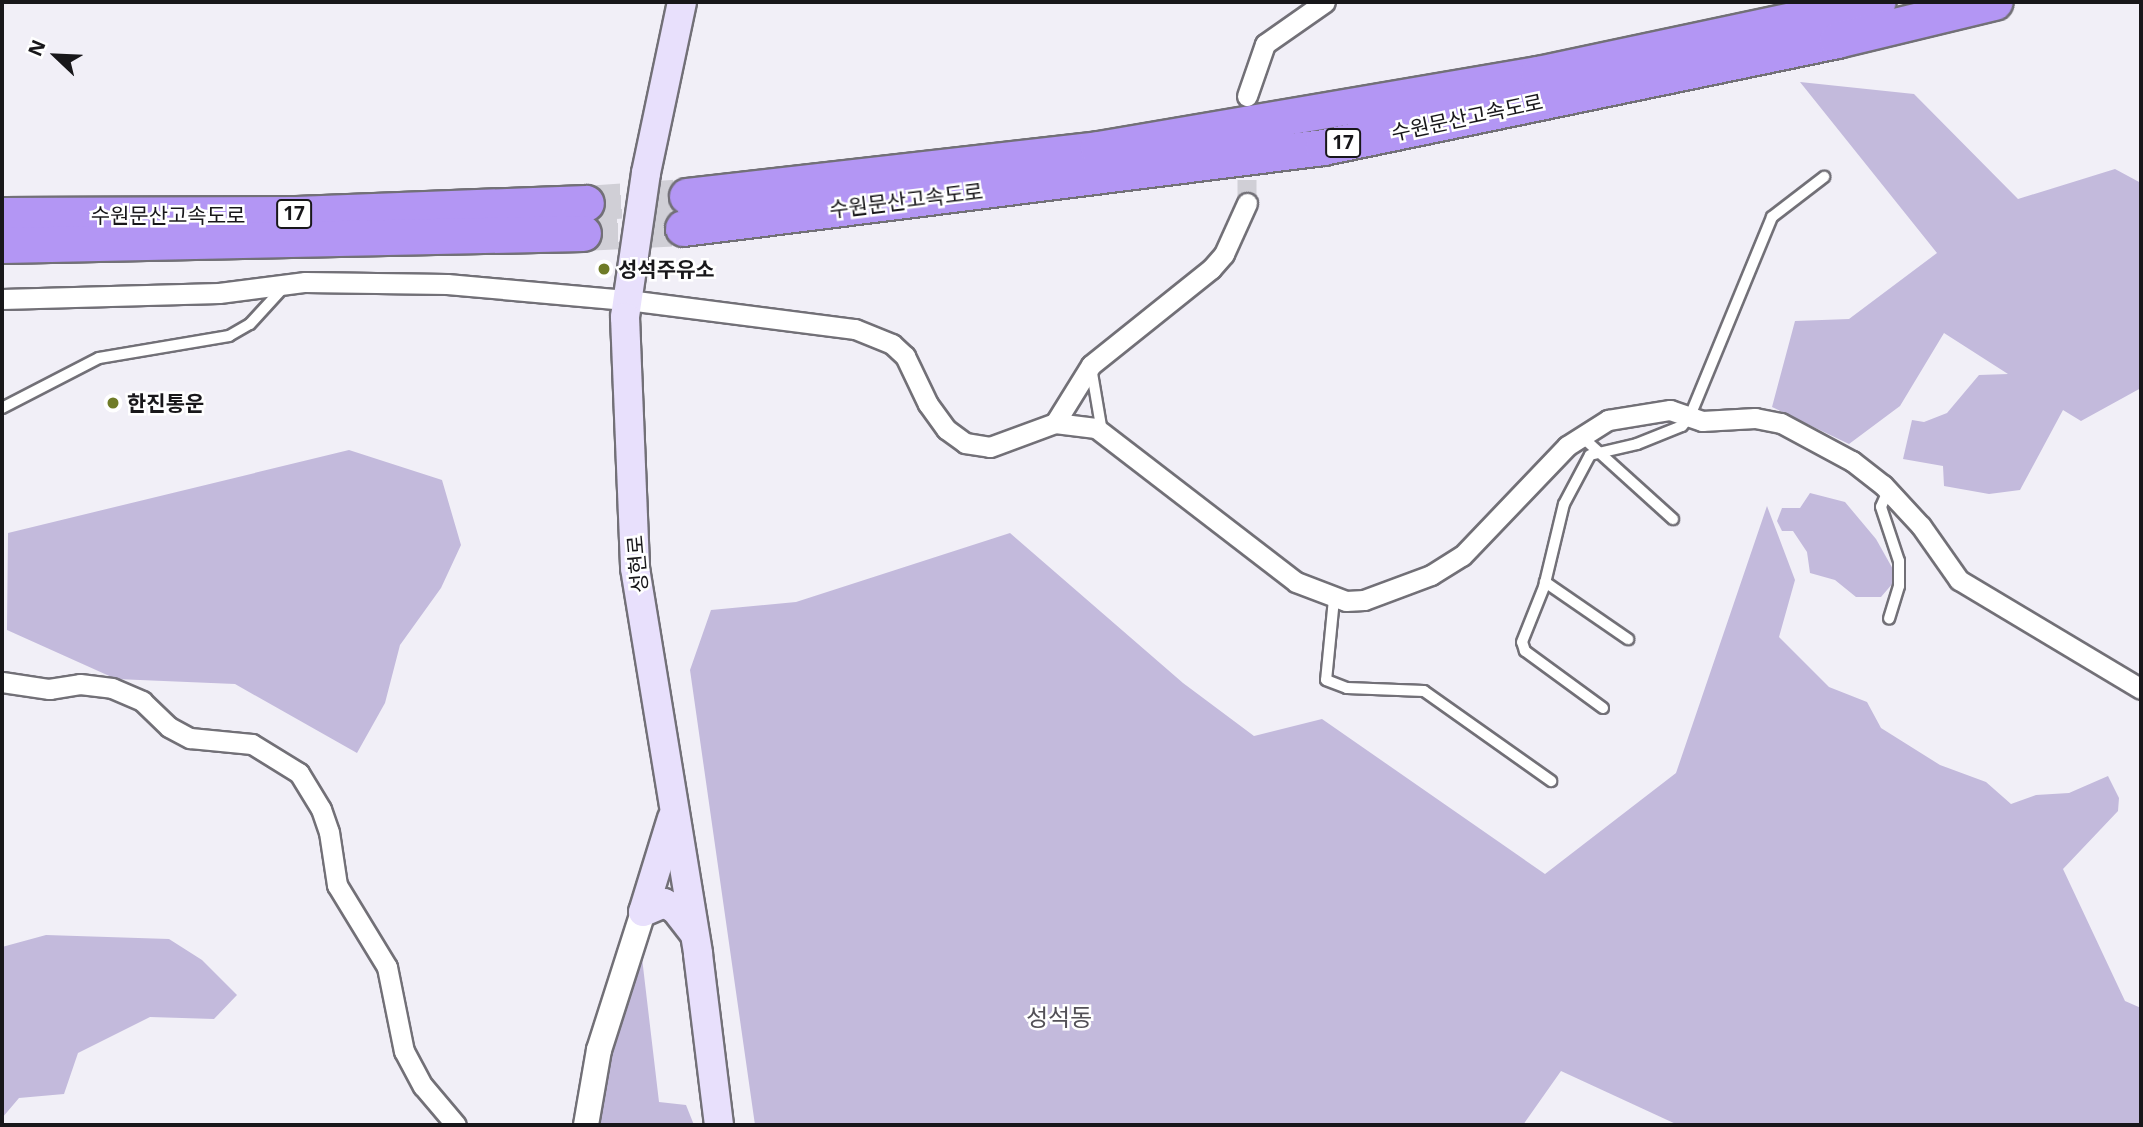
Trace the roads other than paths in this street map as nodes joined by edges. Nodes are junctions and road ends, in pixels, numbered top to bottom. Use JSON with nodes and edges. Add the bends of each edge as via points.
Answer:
{"nodes":[{"id":1,"x":682,"y":2,"type":"edge"},
{"id":2,"x":1325,"y":2,"type":"edge"},
{"id":3,"x":1877,"y":2,"type":"edge"},
{"id":4,"x":1994,"y":2,"type":"edge"},
{"id":5,"x":1247,"y":96,"type":"dead end"},
{"id":6,"x":1824,"y":177,"type":"dead end"},
{"id":7,"x":1247,"y":203,"type":"tunnel mouth"},
{"id":8,"x":2,"y":215,"type":"edge"},
{"id":9,"x":2,"y":245,"type":"edge"},
{"id":10,"x":286,"y":285,"type":"junction"},
{"id":11,"x":2,"y":299,"type":"edge"},
{"id":12,"x":628,"y":300,"type":"junction"},
{"id":13,"x":1091,"y":365,"type":"junction"},
{"id":14,"x":2,"y":408,"type":"edge"},
{"id":15,"x":1689,"y":416,"type":"junction"},
{"id":16,"x":1055,"y":423,"type":"junction"},
{"id":17,"x":1102,"y":433,"type":"junction"},
{"id":18,"x":1581,"y":435,"type":"junction"},
{"id":19,"x":1600,"y":453,"type":"junction"},
{"id":20,"x":1888,"y":490,"type":"junction"},
{"id":21,"x":1674,"y":519,"type":"dead end"},
{"id":22,"x":1545,"y":582,"type":"junction"},
{"id":23,"x":1334,"y":598,"type":"junction"},
{"id":24,"x":1889,"y":619,"type":"dead end"},
{"id":25,"x":1628,"y":639,"type":"dead end"},
{"id":26,"x":2,"y":682,"type":"edge"},
{"id":27,"x":2141,"y":689,"type":"edge"},
{"id":28,"x":1603,"y":708,"type":"dead end"},
{"id":29,"x":1551,"y":781,"type":"dead end"},
{"id":30,"x":674,"y":808,"type":"junction"},
{"id":31,"x":643,"y":912,"type":"junction"},
{"id":32,"x":695,"y":935,"type":"junction"},
{"id":33,"x":456,"y":1125,"type":"edge"},
{"id":34,"x":586,"y":1125,"type":"edge"},
{"id":35,"x":719,"y":1125,"type":"edge"}],
"edges":[{"from":1,"to":12,"type":"main road","name":"성현로","via":[[646,173]]},
{"from":2,"to":5,"type":"street","via":[[1265,44]]},
{"from":3,"to":4,"type":"highway","name":"수원문산고속도로","number":"17","via":[[1538,74],[1098,149],[685,212],[1323,147],[1823,43]]},
{"from":6,"to":15,"type":"lane","via":[[1772,217]]},
{"from":7,"to":13,"type":"street","via":[[1224,254],[1211,269]]},
{"from":8,"to":9,"type":"highway","name":"수원문산고속도로","number":"17","via":[[585,218]]},
{"from":10,"to":11,"type":"street","via":[[219,293]]},
{"from":10,"to":12,"type":"street","via":[[447,284]]},
{"from":10,"to":14,"type":"lane","via":[[250,324],[229,336],[99,358]]},
{"from":12,"to":16,"type":"street","via":[[871,334],[905,356],[928,404],[946,429],[965,443],[989,447]]},
{"from":12,"to":30,"type":"main road","name":"성현로","via":[[635,568]]},
{"from":13,"to":16,"type":"street"},
{"from":13,"to":17,"type":"lane"},
{"from":15,"to":18,"type":"street","via":[[1670,410],[1608,419]]},
{"from":15,"to":19,"type":"lane","via":[[1682,426]]},
{"from":15,"to":20,"type":"street","via":[[1702,421],[1755,418],[1781,423],[1852,461]]},
{"from":16,"to":17,"type":"street","via":[[1082,424]]},
{"from":17,"to":23,"type":"street","via":[[1296,582]]},
{"from":18,"to":19,"type":"lane"},
{"from":18,"to":23,"type":"street","via":[[1462,556],[1431,575],[1364,600]]},
{"from":19,"to":21,"type":"lane"},
{"from":19,"to":22,"type":"lane","via":[[1590,455],[1573,483]]},
{"from":20,"to":24,"type":"lane","via":[[1881,507],[1899,561],[1899,586]]},
{"from":20,"to":27,"type":"street","via":[[1959,580]]},
{"from":22,"to":25,"type":"lane"},
{"from":22,"to":28,"type":"lane","via":[[1522,642],[1525,651]]},
{"from":23,"to":29,"type":"lane","via":[[1326,680],[1347,688],[1424,691]]},
{"from":26,"to":33,"type":"street","via":[[49,689],[80,684],[111,688],[142,701],[169,727],[190,738],[252,744],[299,773],[321,808],[337,885],[387,967],[404,1051],[423,1086]]},
{"from":30,"to":31,"type":"main road"},
{"from":30,"to":32,"type":"main road","name":"성현로"},
{"from":31,"to":32,"type":"main road","via":[[659,902],[669,905]]},
{"from":31,"to":34,"type":"street","via":[[599,1050]]},
{"from":32,"to":35,"type":"main road","name":"성현로"}]}
